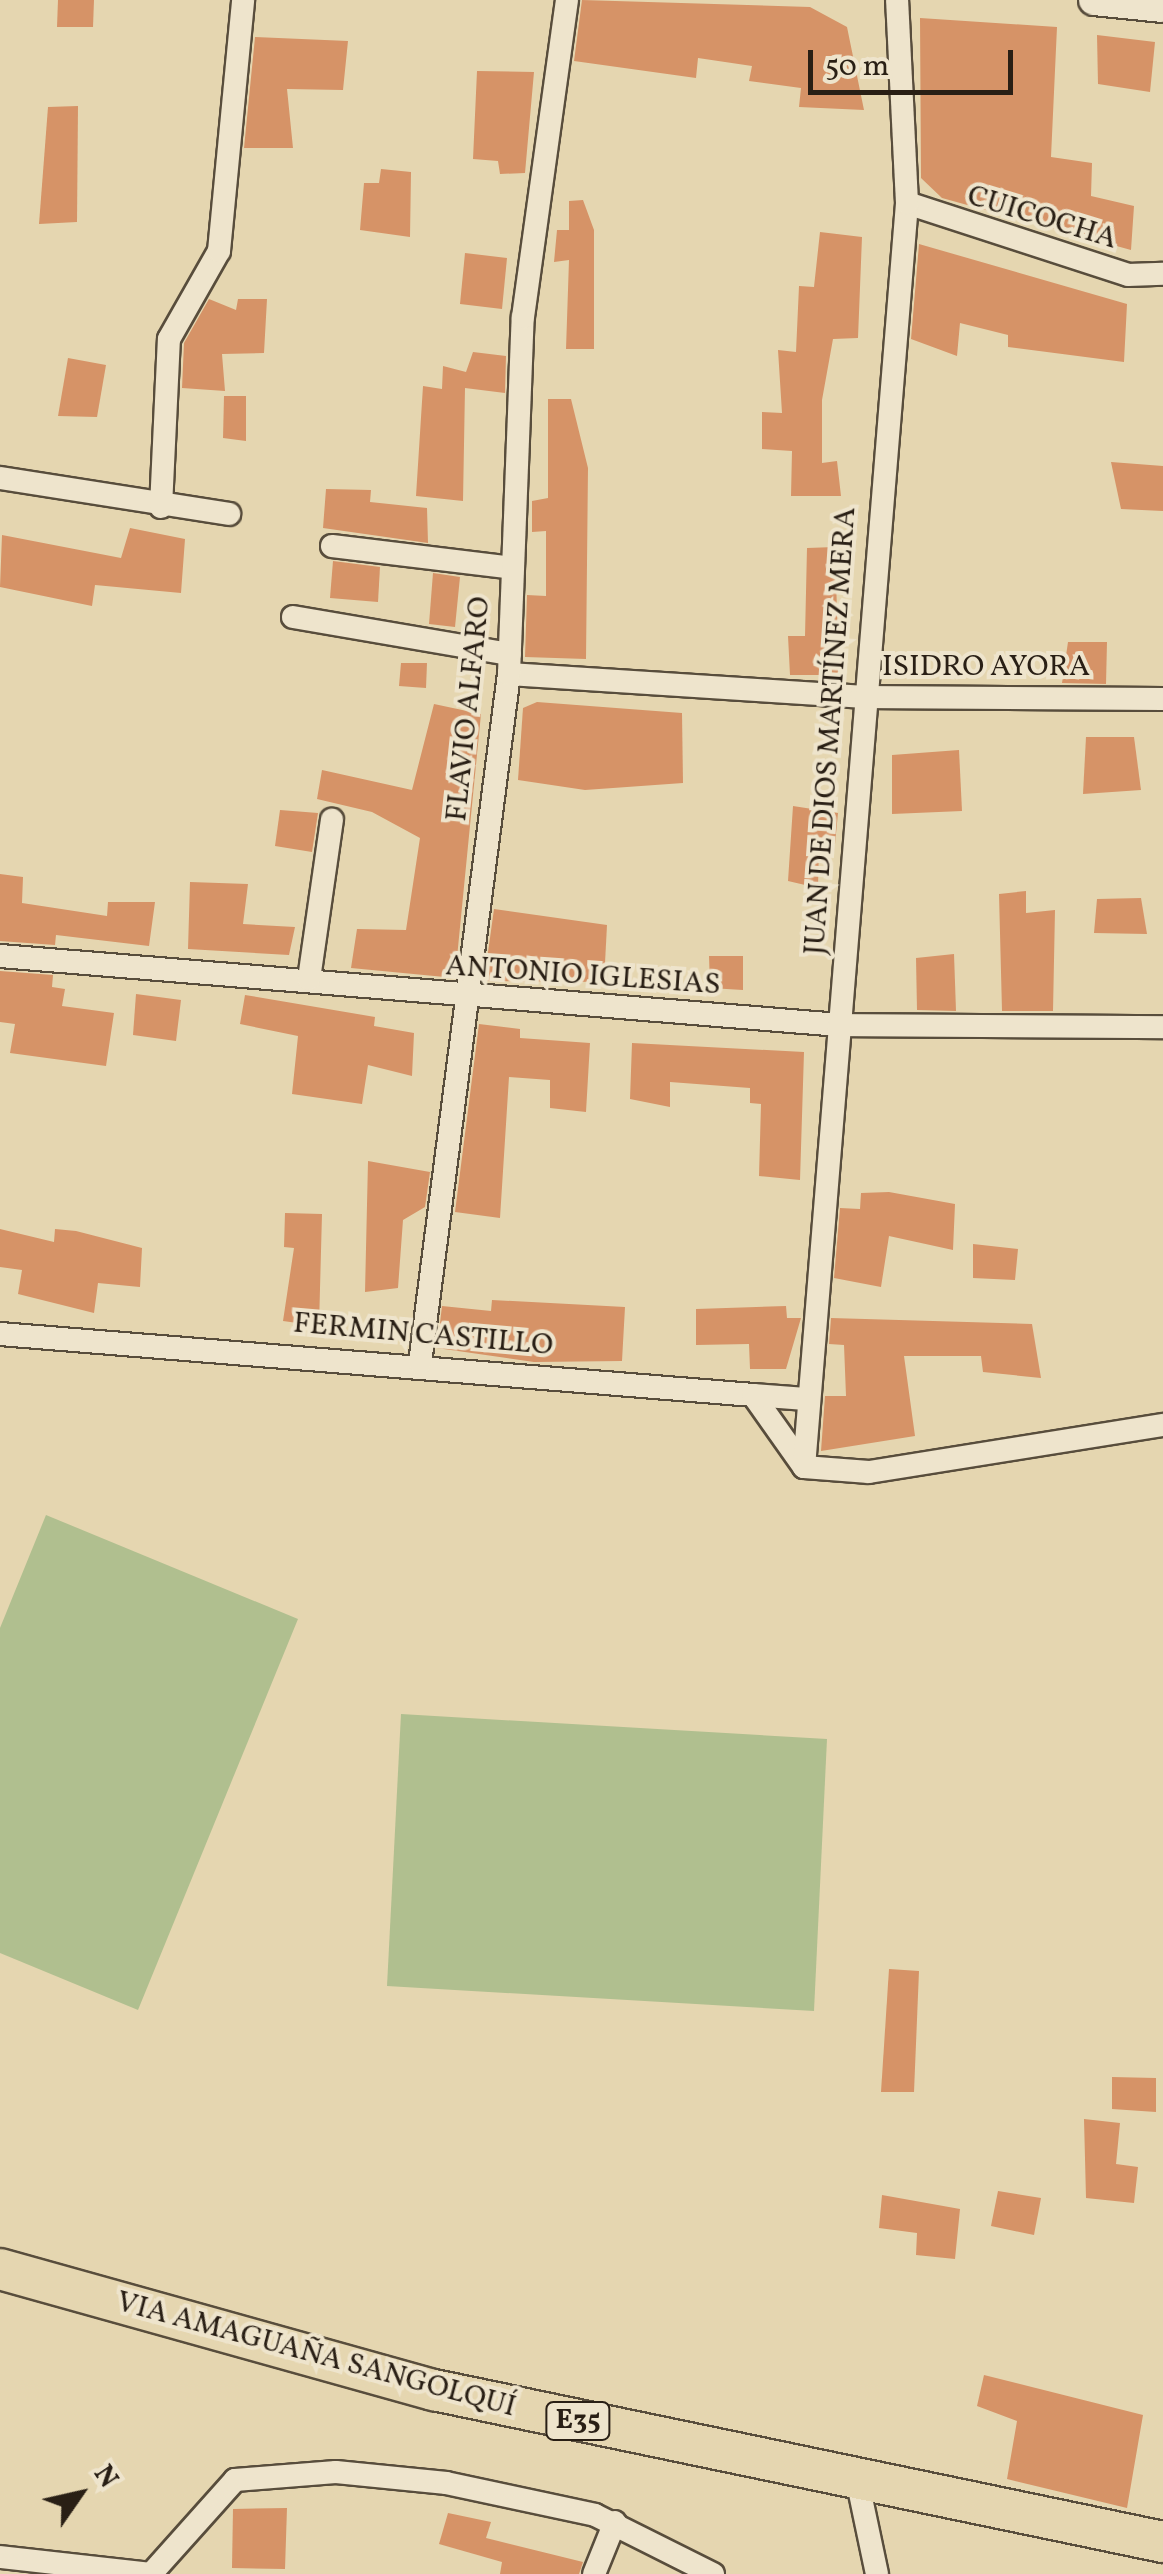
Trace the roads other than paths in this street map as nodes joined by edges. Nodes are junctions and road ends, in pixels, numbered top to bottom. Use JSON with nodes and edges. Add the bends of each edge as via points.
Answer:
{"nodes":[{"id":1,"x":243,"y":0,"type":"edge"},
{"id":2,"x":567,"y":0,"type":"edge"},
{"id":3,"x":896,"y":0,"type":"edge"},
{"id":4,"x":1094,"y":0,"type":"edge"},
{"id":5,"x":1163,"y":7,"type":"edge"},
{"id":6,"x":907,"y":203,"type":"junction"},
{"id":7,"x":1163,"y":274,"type":"edge"},
{"id":8,"x":0,"y":478,"type":"edge"},
{"id":9,"x":161,"y":507,"type":"junction"},
{"id":10,"x":230,"y":514,"type":"dead end"},
{"id":11,"x":332,"y":546,"type":"dead end"},
{"id":12,"x":513,"y":568,"type":"junction"},
{"id":13,"x":293,"y":617,"type":"dead end"},
{"id":14,"x":510,"y":664,"type":"junction"},
{"id":15,"x":861,"y":696,"type":"junction"},
{"id":16,"x":1163,"y":699,"type":"edge"},
{"id":17,"x":332,"y":820,"type":"dead end"},
{"id":18,"x":0,"y":956,"type":"edge"},
{"id":19,"x":309,"y":979,"type":"junction"},
{"id":20,"x":462,"y":998,"type":"junction"},
{"id":21,"x":839,"y":1025,"type":"junction"},
{"id":22,"x":1163,"y":1027,"type":"edge"},
{"id":23,"x":0,"y":1334,"type":"edge"},
{"id":24,"x":420,"y":1364,"type":"junction"},
{"id":25,"x":753,"y":1395,"type":"junction"},
{"id":26,"x":806,"y":1399,"type":"junction"},
{"id":27,"x":1163,"y":1425,"type":"edge"},
{"id":28,"x":804,"y":1466,"type":"junction"},
{"id":29,"x":0,"y":2269,"type":"edge"},
{"id":30,"x":858,"y":2479,"type":"junction"},
{"id":31,"x":616,"y":2522,"type":"junction"},
{"id":32,"x":1163,"y":2542,"type":"edge"},
{"id":33,"x":0,"y":2556,"type":"edge"},
{"id":34,"x":594,"y":2574,"type":"edge"},
{"id":35,"x":713,"y":2574,"type":"edge"},
{"id":36,"x":878,"y":2574,"type":"edge"}],
"edges":[{"from":1,"to":9,"type":"street","via":[[219,252],[169,339]]},
{"from":2,"to":12,"type":"street","name":"FLAVIO ALFARO","via":[[522,318]]},
{"from":3,"to":6,"type":"street","name":"JUAN DE DIOS MARTÍNEZ MERA"},
{"from":4,"to":5,"type":"street"},
{"from":6,"to":7,"type":"street","name":"CUICOCHA","via":[[1128,275]]},
{"from":6,"to":15,"type":"street","name":"JUAN DE DIOS MARTÍNEZ MERA"},
{"from":8,"to":9,"type":"street"},
{"from":9,"to":10,"type":"street"},
{"from":11,"to":12,"type":"street"},
{"from":12,"to":14,"type":"street","name":"FLAVIO ALFARO"},
{"from":13,"to":14,"type":"street","name":"ISIDRO AYORA"},
{"from":14,"to":15,"type":"street","name":"ISIDRO AYORA"},
{"from":14,"to":20,"type":"street","name":"FLAVIO ALFARO"},
{"from":15,"to":16,"type":"street","name":"ISIDRO AYORA"},
{"from":15,"to":21,"type":"street","name":"JUAN DE DIOS MARTÍNEZ MERA"},
{"from":17,"to":19,"type":"street"},
{"from":18,"to":19,"type":"street","name":"ANTONIO IGLESIAS"},
{"from":19,"to":20,"type":"street","name":"ANTONIO IGLESIAS"},
{"from":20,"to":21,"type":"street","name":"ANTONIO IGLESIAS"},
{"from":20,"to":24,"type":"street","name":"FLAVIO ALFARO"},
{"from":21,"to":22,"type":"street","name":"ANTONIO IGLESIAS"},
{"from":21,"to":26,"type":"street","name":"JUAN DE DIOS MARTÍNEZ MERA"},
{"from":23,"to":24,"type":"street","name":"FERMIN CASTILLO"},
{"from":24,"to":25,"type":"street","name":"FERMIN CASTILLO"},
{"from":25,"to":26,"type":"street","name":"FERMIN CASTILLO"},
{"from":25,"to":28,"type":"street"},
{"from":26,"to":28,"type":"street","name":"JUAN DE DIOS MARTÍNEZ MERA"},
{"from":27,"to":28,"type":"street","via":[[869,1472]]},
{"from":29,"to":30,"type":"highway","name":"VIA AMAGUAÑA SANGOLQUÍ","number":"E35","via":[[434,2390]]},
{"from":30,"to":32,"type":"highway","name":"VIA AMAGUAÑA SANGOLQUÍ","number":"E35"},
{"from":30,"to":36,"type":"street"},
{"from":31,"to":33,"type":"street","via":[[446,2483],[336,2472],[234,2480],[152,2574]]},
{"from":31,"to":34,"type":"street"},
{"from":31,"to":35,"type":"street"}]}
